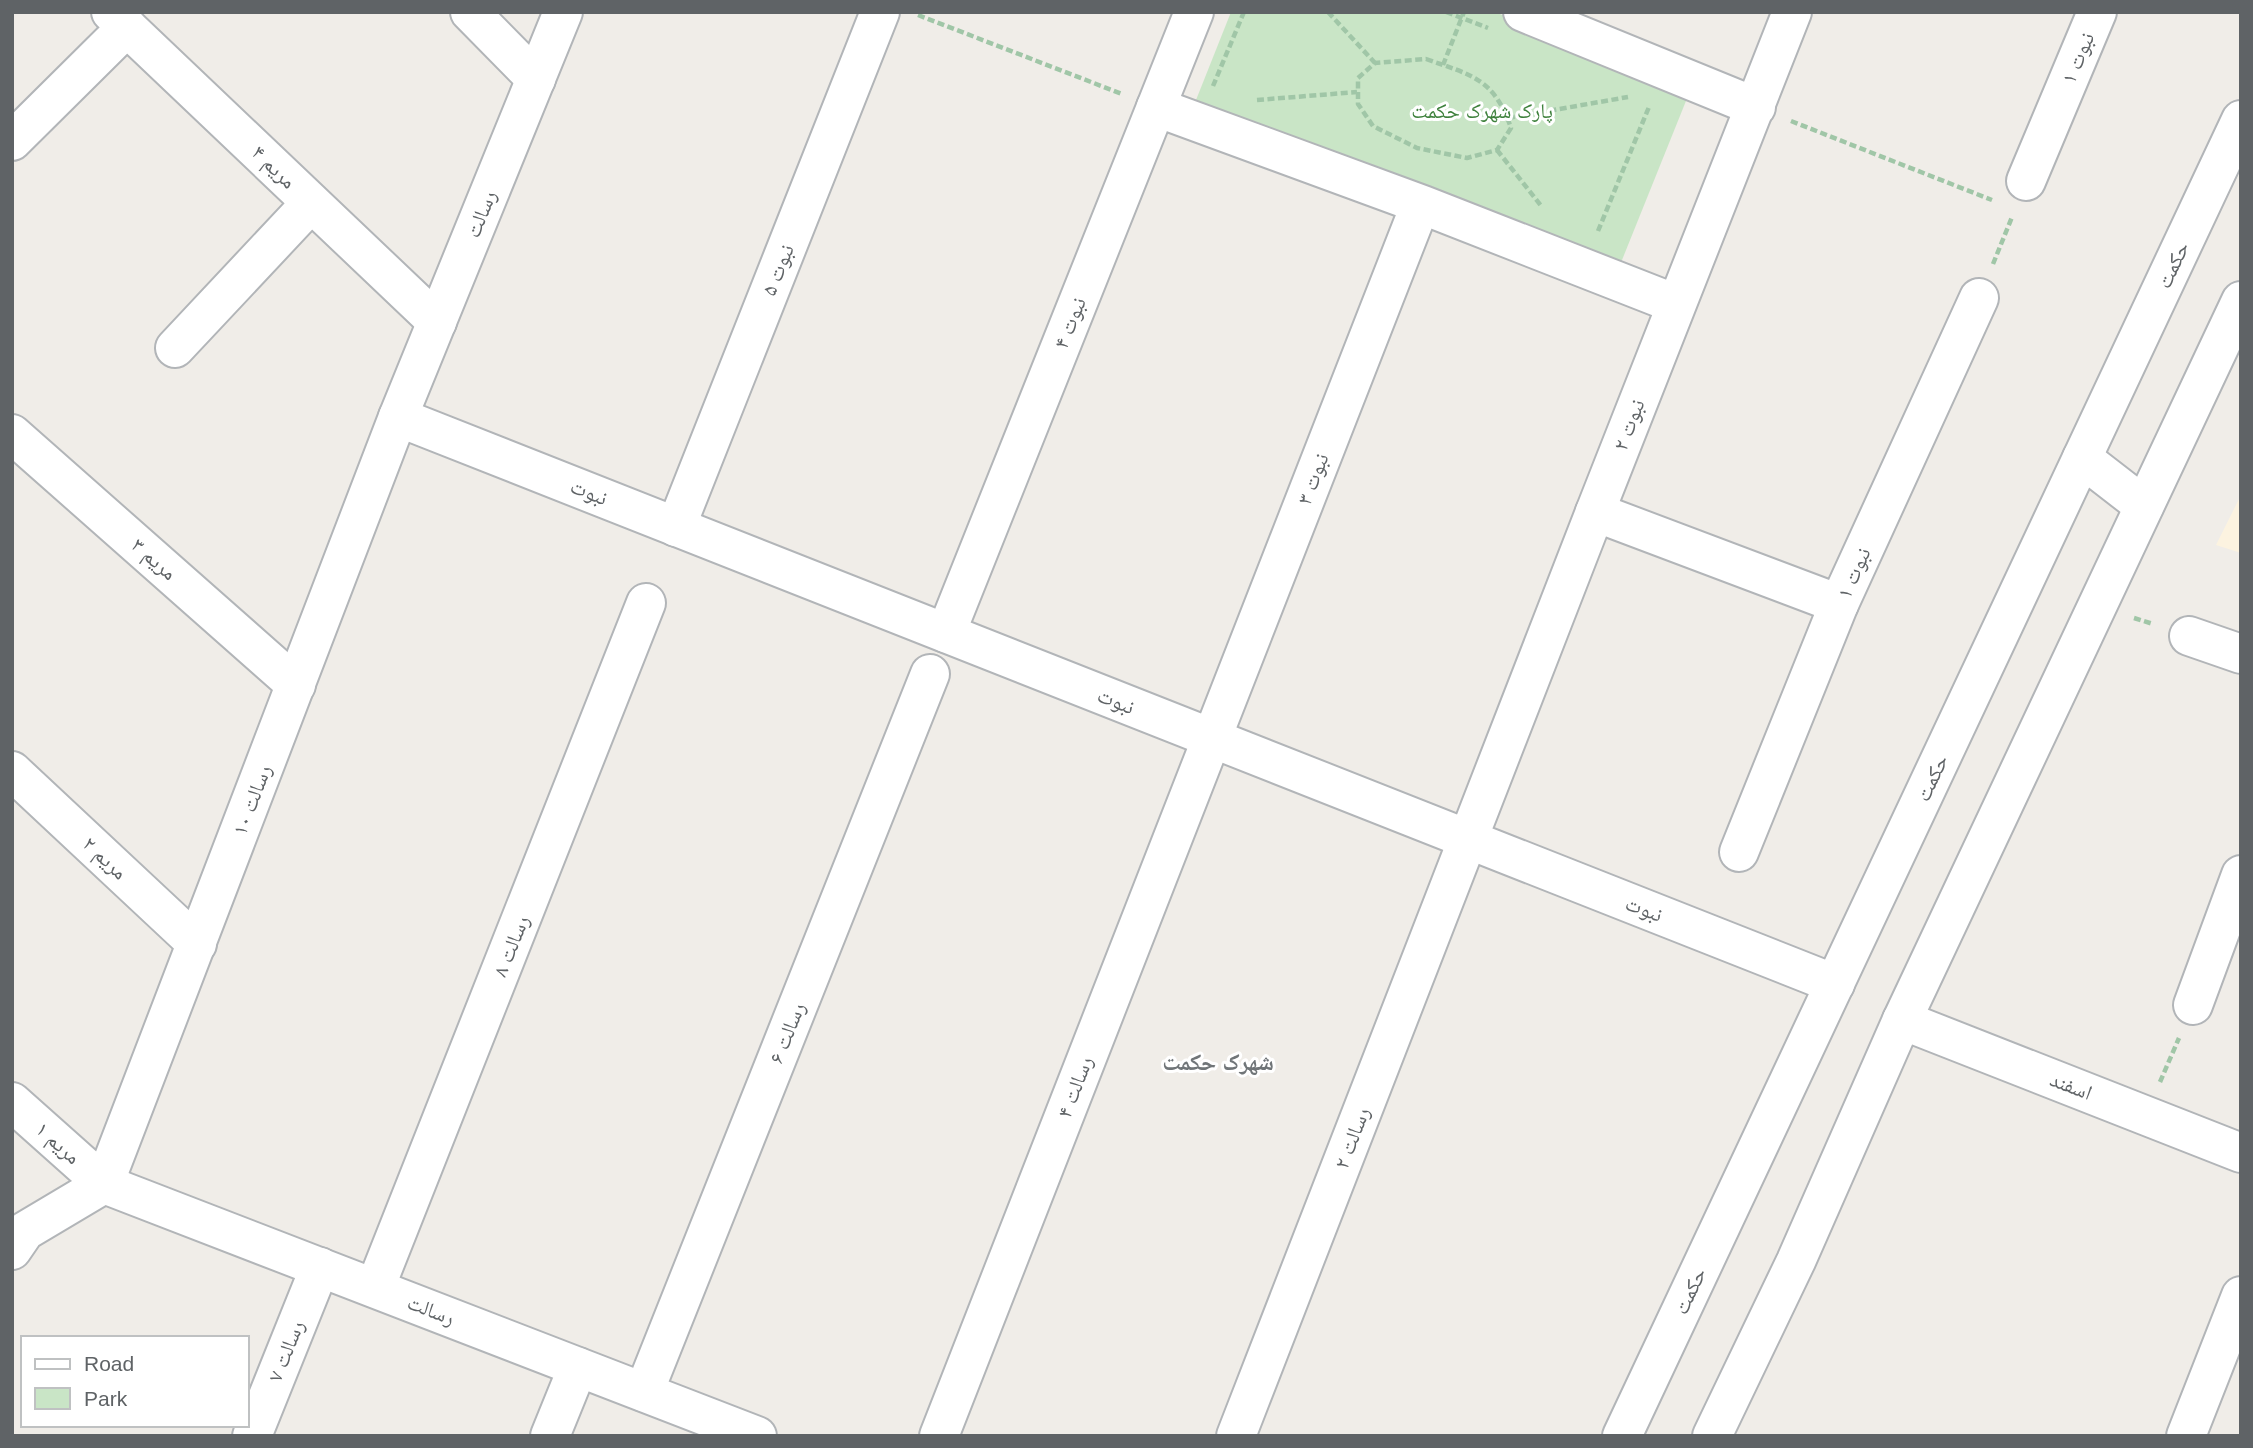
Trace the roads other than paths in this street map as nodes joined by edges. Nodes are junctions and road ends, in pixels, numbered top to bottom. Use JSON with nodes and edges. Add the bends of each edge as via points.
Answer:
{"nodes":[{"id":1,"x":470,"y":12,"type":"edge"},
{"id":2,"x":563,"y":12,"type":"edge"},
{"id":3,"x":880,"y":12,"type":"edge"},
{"id":4,"x":1194,"y":12,"type":"edge"},
{"id":5,"x":1792,"y":12,"type":"edge"},
{"id":6,"x":2097,"y":12,"type":"edge"},
{"id":7,"x":119,"y":20,"type":"edge"},
{"id":8,"x":1512,"y":22,"type":"edge"},
{"id":9,"x":536,"y":79,"type":"junction"},
{"id":10,"x":1156,"y":107,"type":"junction"},
{"id":11,"x":1756,"y":107,"type":"junction"},
{"id":12,"x":2241,"y":120,"type":"edge"},
{"id":13,"x":12,"y":141,"type":"edge"},
{"id":14,"x":2021,"y":195,"type":"road end"},
{"id":15,"x":311,"y":203,"type":"junction"},
{"id":16,"x":1414,"y":221,"type":"dead end"},
{"id":17,"x":1979,"y":298,"type":"road end"},
{"id":18,"x":2241,"y":301,"type":"edge"},
{"id":19,"x":1676,"y":304,"type":"junction"},
{"id":20,"x":437,"y":322,"type":"junction"},
{"id":21,"x":175,"y":348,"type":"dead end"},
{"id":22,"x":398,"y":417,"type":"junction"},
{"id":23,"x":12,"y":434,"type":"edge"},
{"id":24,"x":2082,"y":458,"type":"junction"},
{"id":25,"x":2144,"y":506,"type":"junction"},
{"id":26,"x":1595,"y":512,"type":"junction"},
{"id":27,"x":676,"y":527,"type":"junction"},
{"id":28,"x":646,"y":603,"type":"dead end"},
{"id":29,"x":1839,"y":604,"type":"junction"},
{"id":30,"x":946,"y":633,"type":"junction"},
{"id":31,"x":2189,"y":636,"type":"road end"},
{"id":32,"x":2241,"y":654,"type":"edge"},
{"id":33,"x":930,"y":674,"type":"dead end"},
{"id":34,"x":296,"y":685,"type":"junction"},
{"id":35,"x":1212,"y":738,"type":"junction"},
{"id":36,"x":12,"y":771,"type":"edge"},
{"id":37,"x":1468,"y":839,"type":"junction"},
{"id":38,"x":1739,"y":852,"type":"dead end"},
{"id":39,"x":2241,"y":875,"type":"edge"},
{"id":40,"x":197,"y":944,"type":"junction"},
{"id":41,"x":1835,"y":984,"type":"junction"},
{"id":42,"x":2193,"y":1005,"type":"road end"},
{"id":43,"x":1902,"y":1020,"type":"junction"},
{"id":44,"x":12,"y":1102,"type":"edge"},
{"id":45,"x":2241,"y":1153,"type":"edge"},
{"id":46,"x":104,"y":1184,"type":"junction"},
{"id":47,"x":12,"y":1251,"type":"edge"},
{"id":48,"x":320,"y":1267,"type":"junction"},
{"id":49,"x":375,"y":1288,"type":"junction"},
{"id":50,"x":2241,"y":1296,"type":"edge"},
{"id":51,"x":578,"y":1367,"type":"junction"},
{"id":52,"x":644,"y":1392,"type":"junction"},
{"id":53,"x":252,"y":1436,"type":"edge"},
{"id":54,"x":550,"y":1436,"type":"edge"},
{"id":55,"x":757,"y":1436,"type":"edge"},
{"id":56,"x":939,"y":1436,"type":"edge"},
{"id":57,"x":1236,"y":1436,"type":"edge"},
{"id":58,"x":1622,"y":1436,"type":"edge"},
{"id":59,"x":1712,"y":1436,"type":"edge"},
{"id":60,"x":2186,"y":1436,"type":"edge"}],
"edges":[{"from":1,"to":9,"type":"street"},
{"from":2,"to":9,"type":"street","name":"رسالت"},
{"from":3,"to":27,"type":"street","name":"نبوت ۵"},
{"from":4,"to":10,"type":"street","name":"نبوت ۴"},
{"from":5,"to":11,"type":"street","name":"نبوت ۲"},
{"from":6,"to":14,"type":"street","name":"نبوت ۱"},
{"from":7,"to":13,"type":"street"},
{"from":7,"to":15,"type":"street","name":"مریم ۴"},
{"from":8,"to":11,"type":"street"},
{"from":9,"to":20,"type":"street","name":"رسالت"},
{"from":10,"to":19,"type":"street"},
{"from":10,"to":30,"type":"street","name":"نبوت ۴"},
{"from":11,"to":19,"type":"street","name":"نبوت ۲"},
{"from":12,"to":24,"type":"street","name":"حکمت"},
{"from":15,"to":20,"type":"street","name":"مریم ۴"},
{"from":15,"to":21,"type":"street"},
{"from":16,"to":35,"type":"street","name":"نبوت ۳"},
{"from":17,"to":29,"type":"street","name":"نبوت ۱"},
{"from":18,"to":25,"type":"street"},
{"from":19,"to":26,"type":"street","name":"نبوت ۲"},
{"from":20,"to":22,"type":"street","name":"رسالت"},
{"from":22,"to":27,"type":"street","name":"نبوت"},
{"from":22,"to":34,"type":"street","name":"رسالت ۱۰"},
{"from":23,"to":34,"type":"street","name":"مریم ۳"},
{"from":24,"to":25,"type":"street"},
{"from":24,"to":41,"type":"street","name":"حکمت"},
{"from":25,"to":43,"type":"street"},
{"from":26,"to":29,"type":"street"},
{"from":26,"to":37,"type":"street","name":"نبوت ۲"},
{"from":27,"to":30,"type":"street","name":"نبوت"},
{"from":28,"to":49,"type":"street","name":"رسالت ۸"},
{"from":29,"to":38,"type":"street","name":"نبوت ۱"},
{"from":30,"to":35,"type":"street","name":"نبوت"},
{"from":31,"to":32,"type":"street"},
{"from":33,"to":52,"type":"street","name":"رسالت ۶"},
{"from":34,"to":40,"type":"street","name":"رسالت ۱۰"},
{"from":35,"to":37,"type":"street","name":"نبوت"},
{"from":35,"to":56,"type":"street","name":"رسالت ۴"},
{"from":36,"to":40,"type":"street","name":"مریم ۲"},
{"from":37,"to":41,"type":"street","name":"نبوت"},
{"from":37,"to":57,"type":"street","name":"رسالت ۲"},
{"from":39,"to":42,"type":"street"},
{"from":40,"to":46,"type":"street","name":"رسالت ۱۰"},
{"from":41,"to":58,"type":"street","name":"حکمت"},
{"from":43,"to":45,"type":"street","name":"اسفند"},
{"from":43,"to":59,"type":"street","via":[[1796,1261]]},
{"from":44,"to":46,"type":"street","name":"مریم ۱"},
{"from":46,"to":47,"type":"street","via":[[25,1231]]},
{"from":46,"to":48,"type":"street","name":"رسالت"},
{"from":48,"to":49,"type":"street","name":"رسالت"},
{"from":48,"to":53,"type":"street","name":"رسالت ۷"},
{"from":49,"to":51,"type":"street","name":"رسالت"},
{"from":50,"to":60,"type":"street"},
{"from":51,"to":52,"type":"street","name":"رسالت"},
{"from":51,"to":54,"type":"street"},
{"from":52,"to":55,"type":"street","name":"رسالت"}]}
